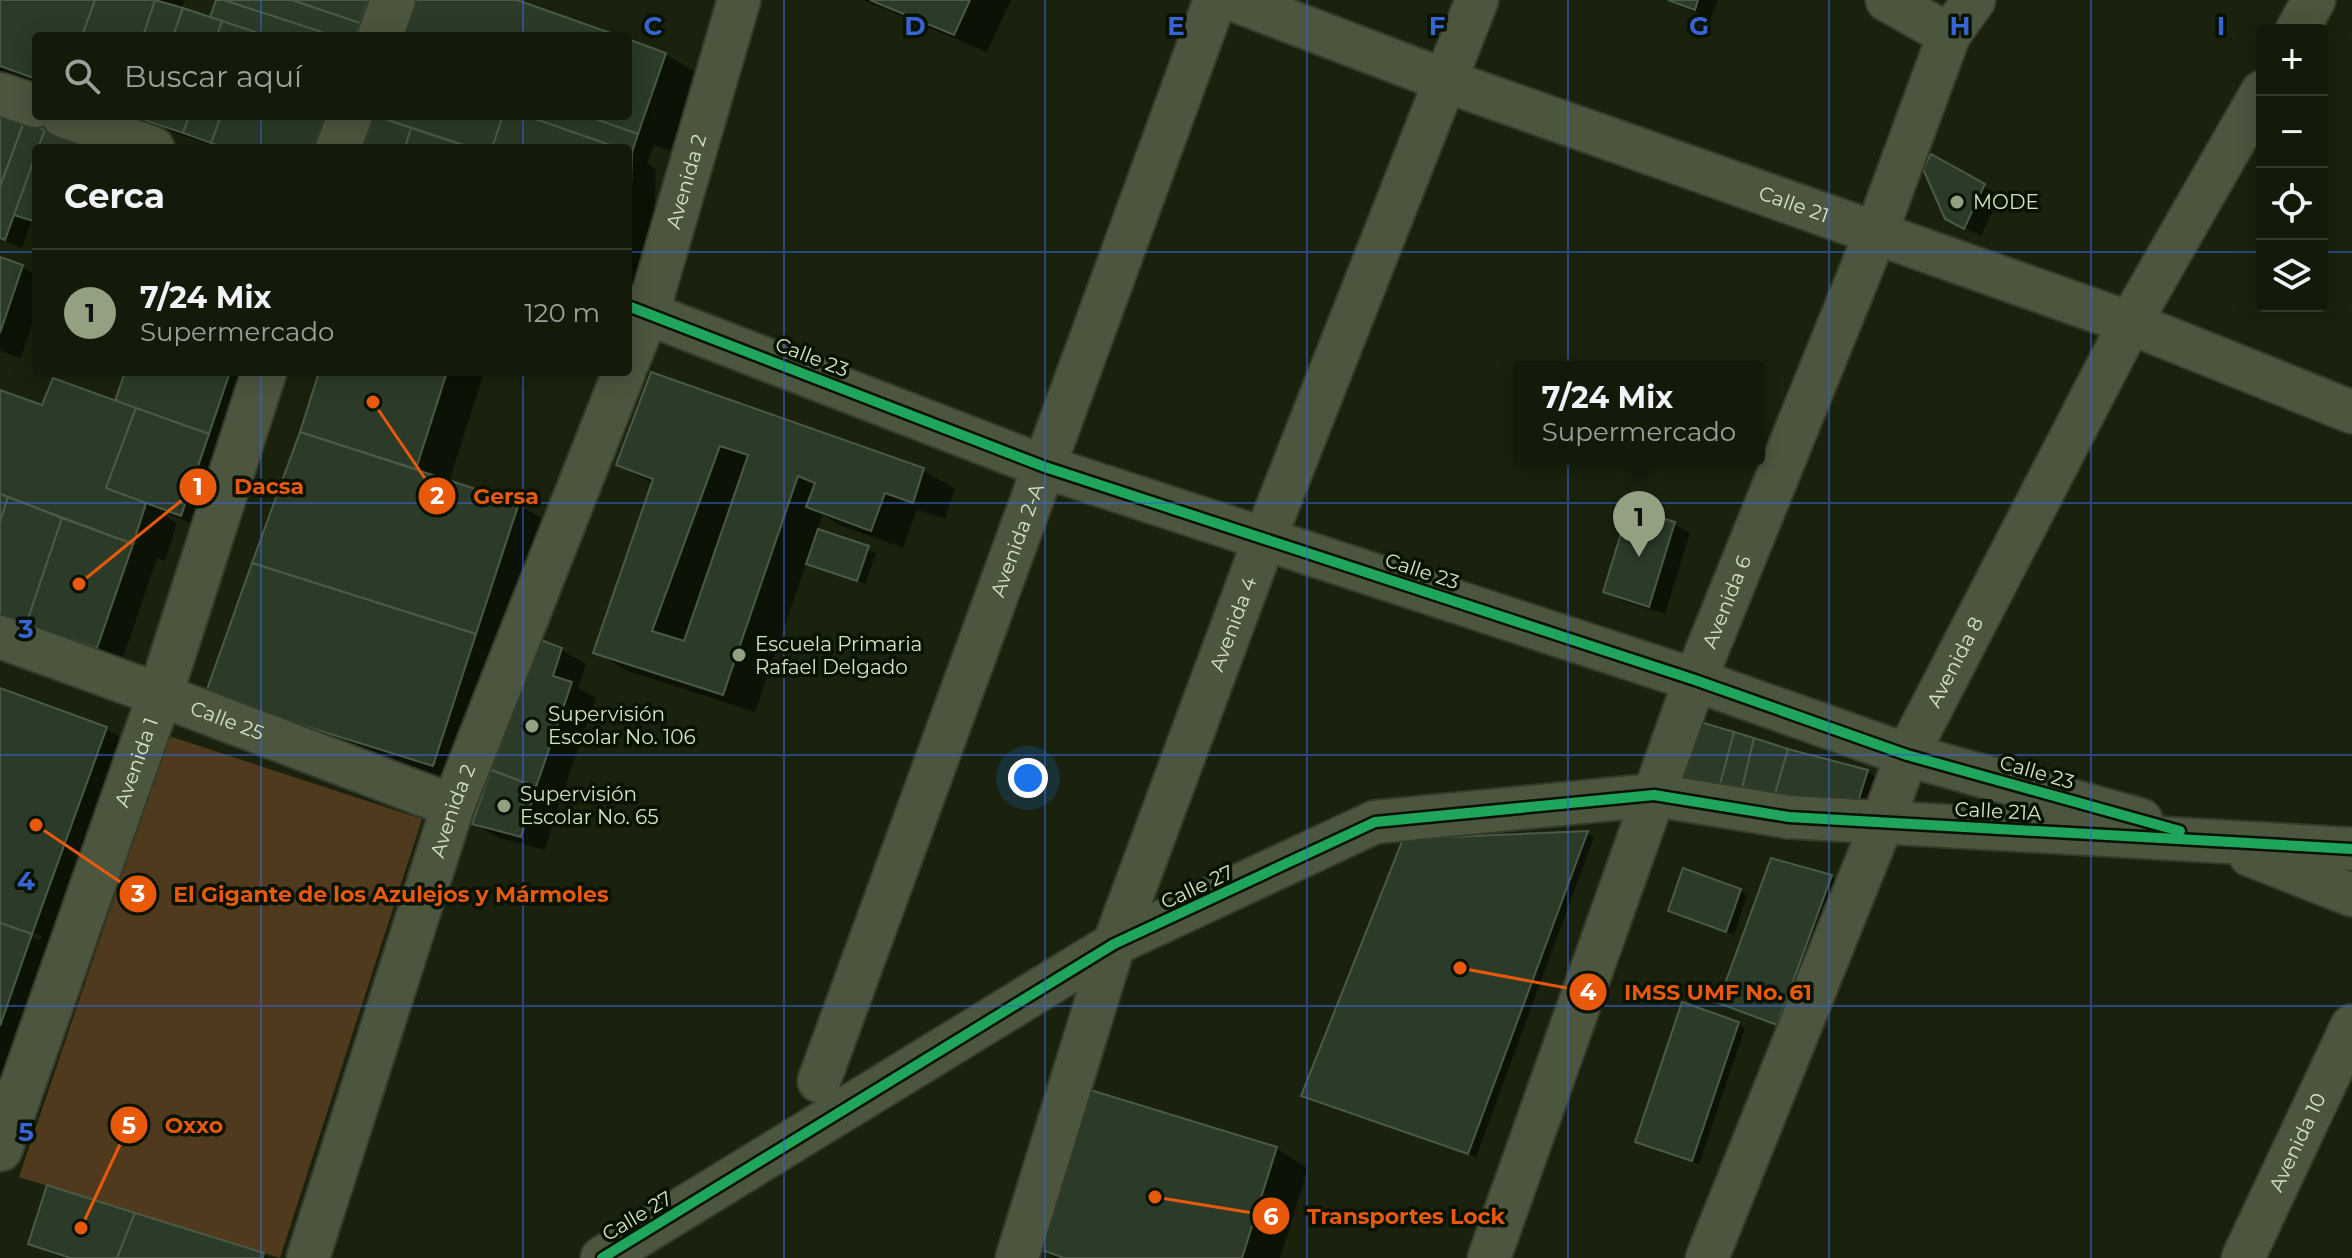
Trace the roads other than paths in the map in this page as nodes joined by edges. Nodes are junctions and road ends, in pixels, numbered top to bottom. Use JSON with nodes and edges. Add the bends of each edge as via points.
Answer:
{"nodes":[{"id":1,"x":393,"y":0,"type":"edge"},
{"id":2,"x":739,"y":0,"type":"edge"},
{"id":3,"x":1215,"y":0,"type":"edge"},
{"id":4,"x":1234,"y":0,"type":"edge"},
{"id":5,"x":1477,"y":0,"type":"edge"},
{"id":6,"x":1887,"y":0,"type":"edge"},
{"id":7,"x":1974,"y":0,"type":"edge"},
{"id":8,"x":2314,"y":0,"type":"edge"},
{"id":9,"x":2300,"y":24,"type":"edge"},
{"id":10,"x":381,"y":32,"type":"edge"},
{"id":11,"x":1949,"y":35,"type":"junction"},
{"id":12,"x":1446,"y":81,"type":"junction"},
{"id":13,"x":0,"y":94,"type":"edge"},
{"id":14,"x":2260,"y":96,"type":"edge"},
{"id":15,"x":32,"y":105,"type":"edge"},
{"id":16,"x":74,"y":120,"type":"edge"},
{"id":17,"x":348,"y":120,"type":"edge"},
{"id":18,"x":142,"y":144,"type":"edge"},
{"id":19,"x":340,"y":144,"type":"edge"},
{"id":20,"x":1876,"y":233,"type":"junction"},
{"id":21,"x":638,"y":309,"type":"edge"},
{"id":22,"x":2130,"y":323,"type":"junction"},
{"id":23,"x":632,"y":341,"type":"edge"},
{"id":24,"x":263,"y":376,"type":"edge"},
{"id":25,"x":622,"y":376,"type":"edge"},
{"id":26,"x":2352,"y":412,"type":"edge"},
{"id":27,"x":1045,"y":467,"type":"junction"},
{"id":28,"x":1265,"y":538,"type":"junction"},
{"id":29,"x":0,"y":637,"type":"edge"},
{"id":30,"x":1695,"y":680,"type":"junction"},
{"id":31,"x":160,"y":695,"type":"junction"},
{"id":32,"x":1907,"y":755,"type":"junction"},
{"id":33,"x":1654,"y":795,"type":"junction"},
{"id":34,"x":453,"y":806,"type":"junction"},
{"id":35,"x":1882,"y":823,"type":"junction"},
{"id":36,"x":2214,"y":841,"type":"junction"},
{"id":37,"x":2352,"y":849,"type":"edge"},
{"id":38,"x":2352,"y":895,"type":"edge"},
{"id":39,"x":1114,"y":944,"type":"junction"},
{"id":40,"x":2352,"y":1026,"type":"edge"},
{"id":41,"x":819,"y":1081,"type":"dead end"},
{"id":42,"x":0,"y":1149,"type":"edge"},
{"id":43,"x":632,"y":1253,"type":"edge"},
{"id":44,"x":308,"y":1258,"type":"edge"},
{"id":45,"x":1017,"y":1258,"type":"edge"},
{"id":46,"x":1489,"y":1258,"type":"edge"},
{"id":47,"x":1707,"y":1258,"type":"edge"},
{"id":48,"x":2243,"y":1258,"type":"edge"}],
"edges":[{"from":1,"to":10,"type":"main road"},
{"from":2,"to":21,"type":"street","name":"Avenida 2"},
{"from":3,"to":27,"type":"street","name":"Avenida 2-A"},
{"from":4,"to":12,"type":"street","name":"Calle 21"},
{"from":5,"to":12,"type":"street","name":"Avenida 4"},
{"from":6,"to":11,"type":"street"},
{"from":7,"to":11,"type":"street","name":"Avenida 6"},
{"from":8,"to":9,"type":"street"},
{"from":11,"to":20,"type":"street","name":"Avenida 6"},
{"from":12,"to":20,"type":"street","name":"Calle 21"},
{"from":12,"to":28,"type":"street","name":"Avenida 4"},
{"from":13,"to":15,"type":"street"},
{"from":14,"to":22,"type":"street","name":"Avenida 8"},
{"from":16,"to":18,"type":"street"},
{"from":17,"to":19,"type":"main road"},
{"from":20,"to":22,"type":"street","name":"Calle 21"},
{"from":20,"to":30,"type":"street","name":"Avenida 6"},
{"from":21,"to":23,"type":"street","name":"Avenida 2"},
{"from":21,"to":27,"type":"street","name":"Calle 23"},
{"from":22,"to":26,"type":"street","name":"Calle 21"},
{"from":22,"to":32,"type":"street","name":"Avenida 8"},
{"from":24,"to":31,"type":"main road","name":"Avenida 1"},
{"from":25,"to":34,"type":"street","name":"Avenida 2"},
{"from":27,"to":28,"type":"street","name":"Calle 23"},
{"from":27,"to":41,"type":"street","name":"Avenida 2-A"},
{"from":28,"to":30,"type":"street","name":"Calle 23"},
{"from":28,"to":39,"type":"street","name":"Avenida 4"},
{"from":29,"to":31,"type":"street","name":"Calle 25"},
{"from":30,"to":32,"type":"street","name":"Calle 23"},
{"from":30,"to":33,"type":"street","name":"Avenida 6"},
{"from":31,"to":34,"type":"street","name":"Calle 25"},
{"from":31,"to":42,"type":"main road","name":"Avenida 1"},
{"from":32,"to":35,"type":"street","name":"Avenida 8"},
{"from":32,"to":36,"type":"street","name":"Calle 23"},
{"from":33,"to":35,"type":"street","name":"Calle 27","via":[[1789,817]]},
{"from":33,"to":39,"type":"street","name":"Calle 27","via":[[1375,822]]},
{"from":33,"to":46,"type":"street","name":"Avenida 6"},
{"from":34,"to":44,"type":"street","name":"Avenida 2"},
{"from":35,"to":36,"type":"street","name":"Calle 21A"},
{"from":35,"to":47,"type":"street","name":"Avenida 8"},
{"from":36,"to":37,"type":"street","name":"Calle 21A"},
{"from":36,"to":38,"type":"street","name":"Calle 23"},
{"from":39,"to":43,"type":"street","name":"Calle 27"},
{"from":39,"to":45,"type":"street","name":"Avenida 4"},
{"from":40,"to":48,"type":"street","name":"Avenida 10"}]}
